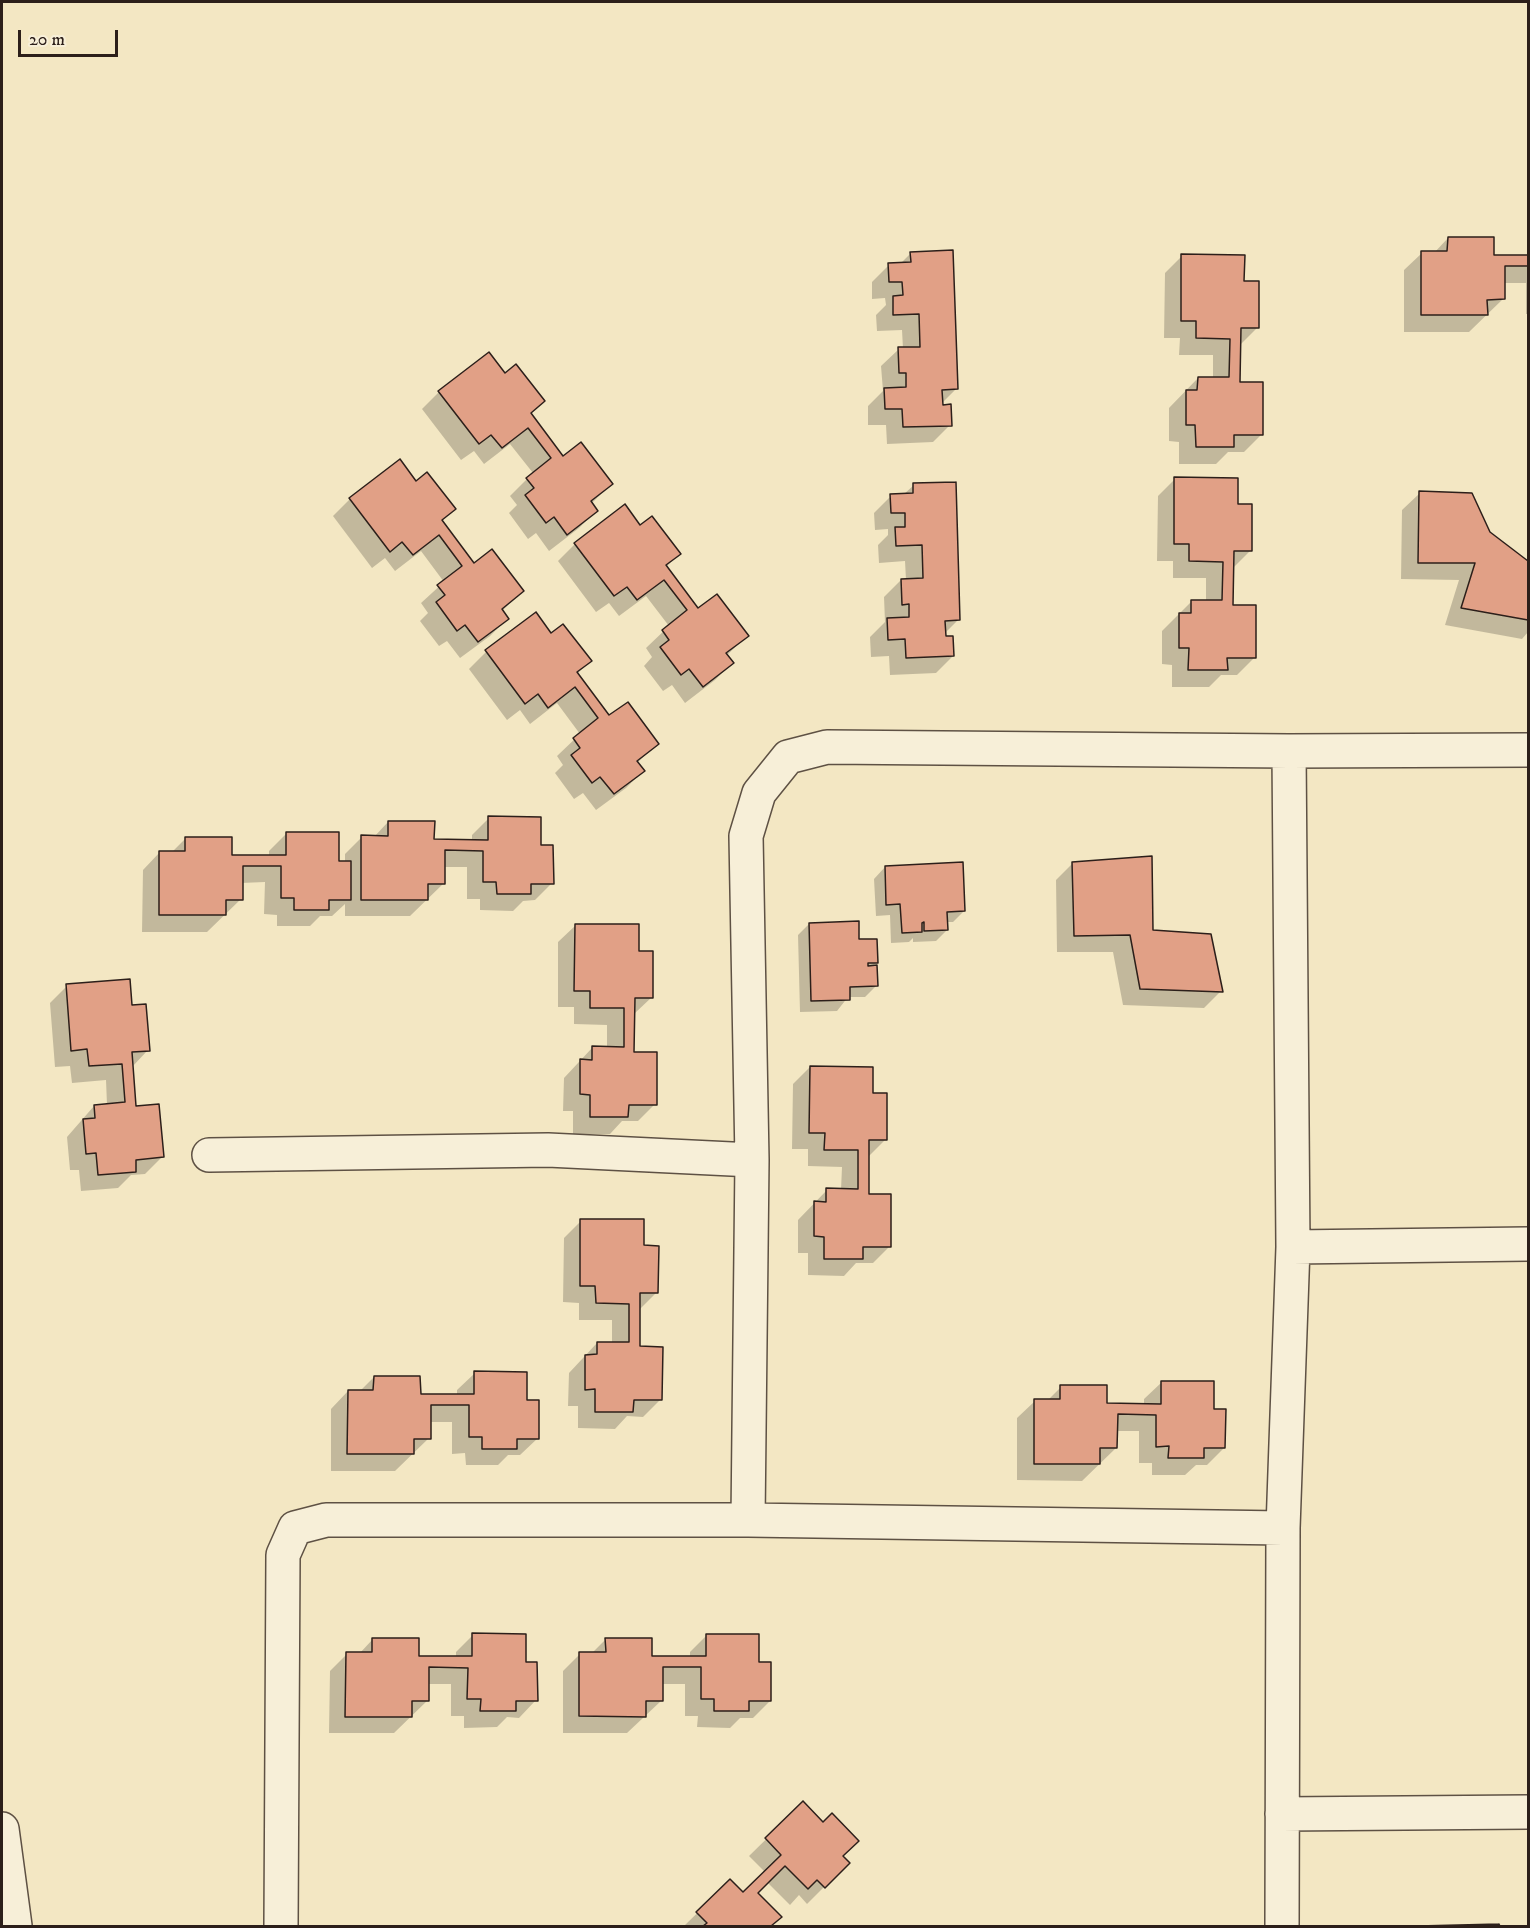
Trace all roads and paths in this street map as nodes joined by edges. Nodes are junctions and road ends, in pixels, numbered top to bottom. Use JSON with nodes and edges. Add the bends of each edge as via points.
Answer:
{"nodes":[{"id":1,"x":1528,"y":750,"type":"edge"},
{"id":2,"x":1289,"y":751,"type":"junction"},
{"id":3,"x":209,"y":1155,"type":"dead end"},
{"id":4,"x":752,"y":1160,"type":"junction"},
{"id":5,"x":1528,"y":1244,"type":"edge"},
{"id":6,"x":1293,"y":1247,"type":"junction"},
{"id":7,"x":748,"y":1520,"type":"junction"},
{"id":8,"x":1283,"y":1528,"type":"junction"},
{"id":9,"x":1528,"y":1812,"type":"edge"},
{"id":10,"x":1282,"y":1814,"type":"junction"},
{"id":11,"x":2,"y":1829,"type":"edge"},
{"id":12,"x":6,"y":1891,"type":"edge"},
{"id":13,"x":15,"y":1926,"type":"edge"},
{"id":14,"x":281,"y":1926,"type":"edge"},
{"id":15,"x":1282,"y":1926,"type":"edge"}],
"edges":[{"from":1,"to":2,"type":"street"},
{"from":2,"to":4,"type":"street","via":[[827,747],[788,757],[759,793],[746,836]]},
{"from":2,"to":6,"type":"street"},
{"from":3,"to":4,"type":"street","via":[[548,1150]]},
{"from":4,"to":7,"type":"street"},
{"from":5,"to":6,"type":"street"},
{"from":6,"to":8,"type":"street"},
{"from":7,"to":8,"type":"street"},
{"from":7,"to":14,"type":"street","via":[[326,1520],[295,1528],[283,1555]]},
{"from":8,"to":10,"type":"street"},
{"from":9,"to":10,"type":"street"},
{"from":10,"to":15,"type":"street"},
{"from":11,"to":12,"type":"street"},
{"from":12,"to":13,"type":"street"}]}
